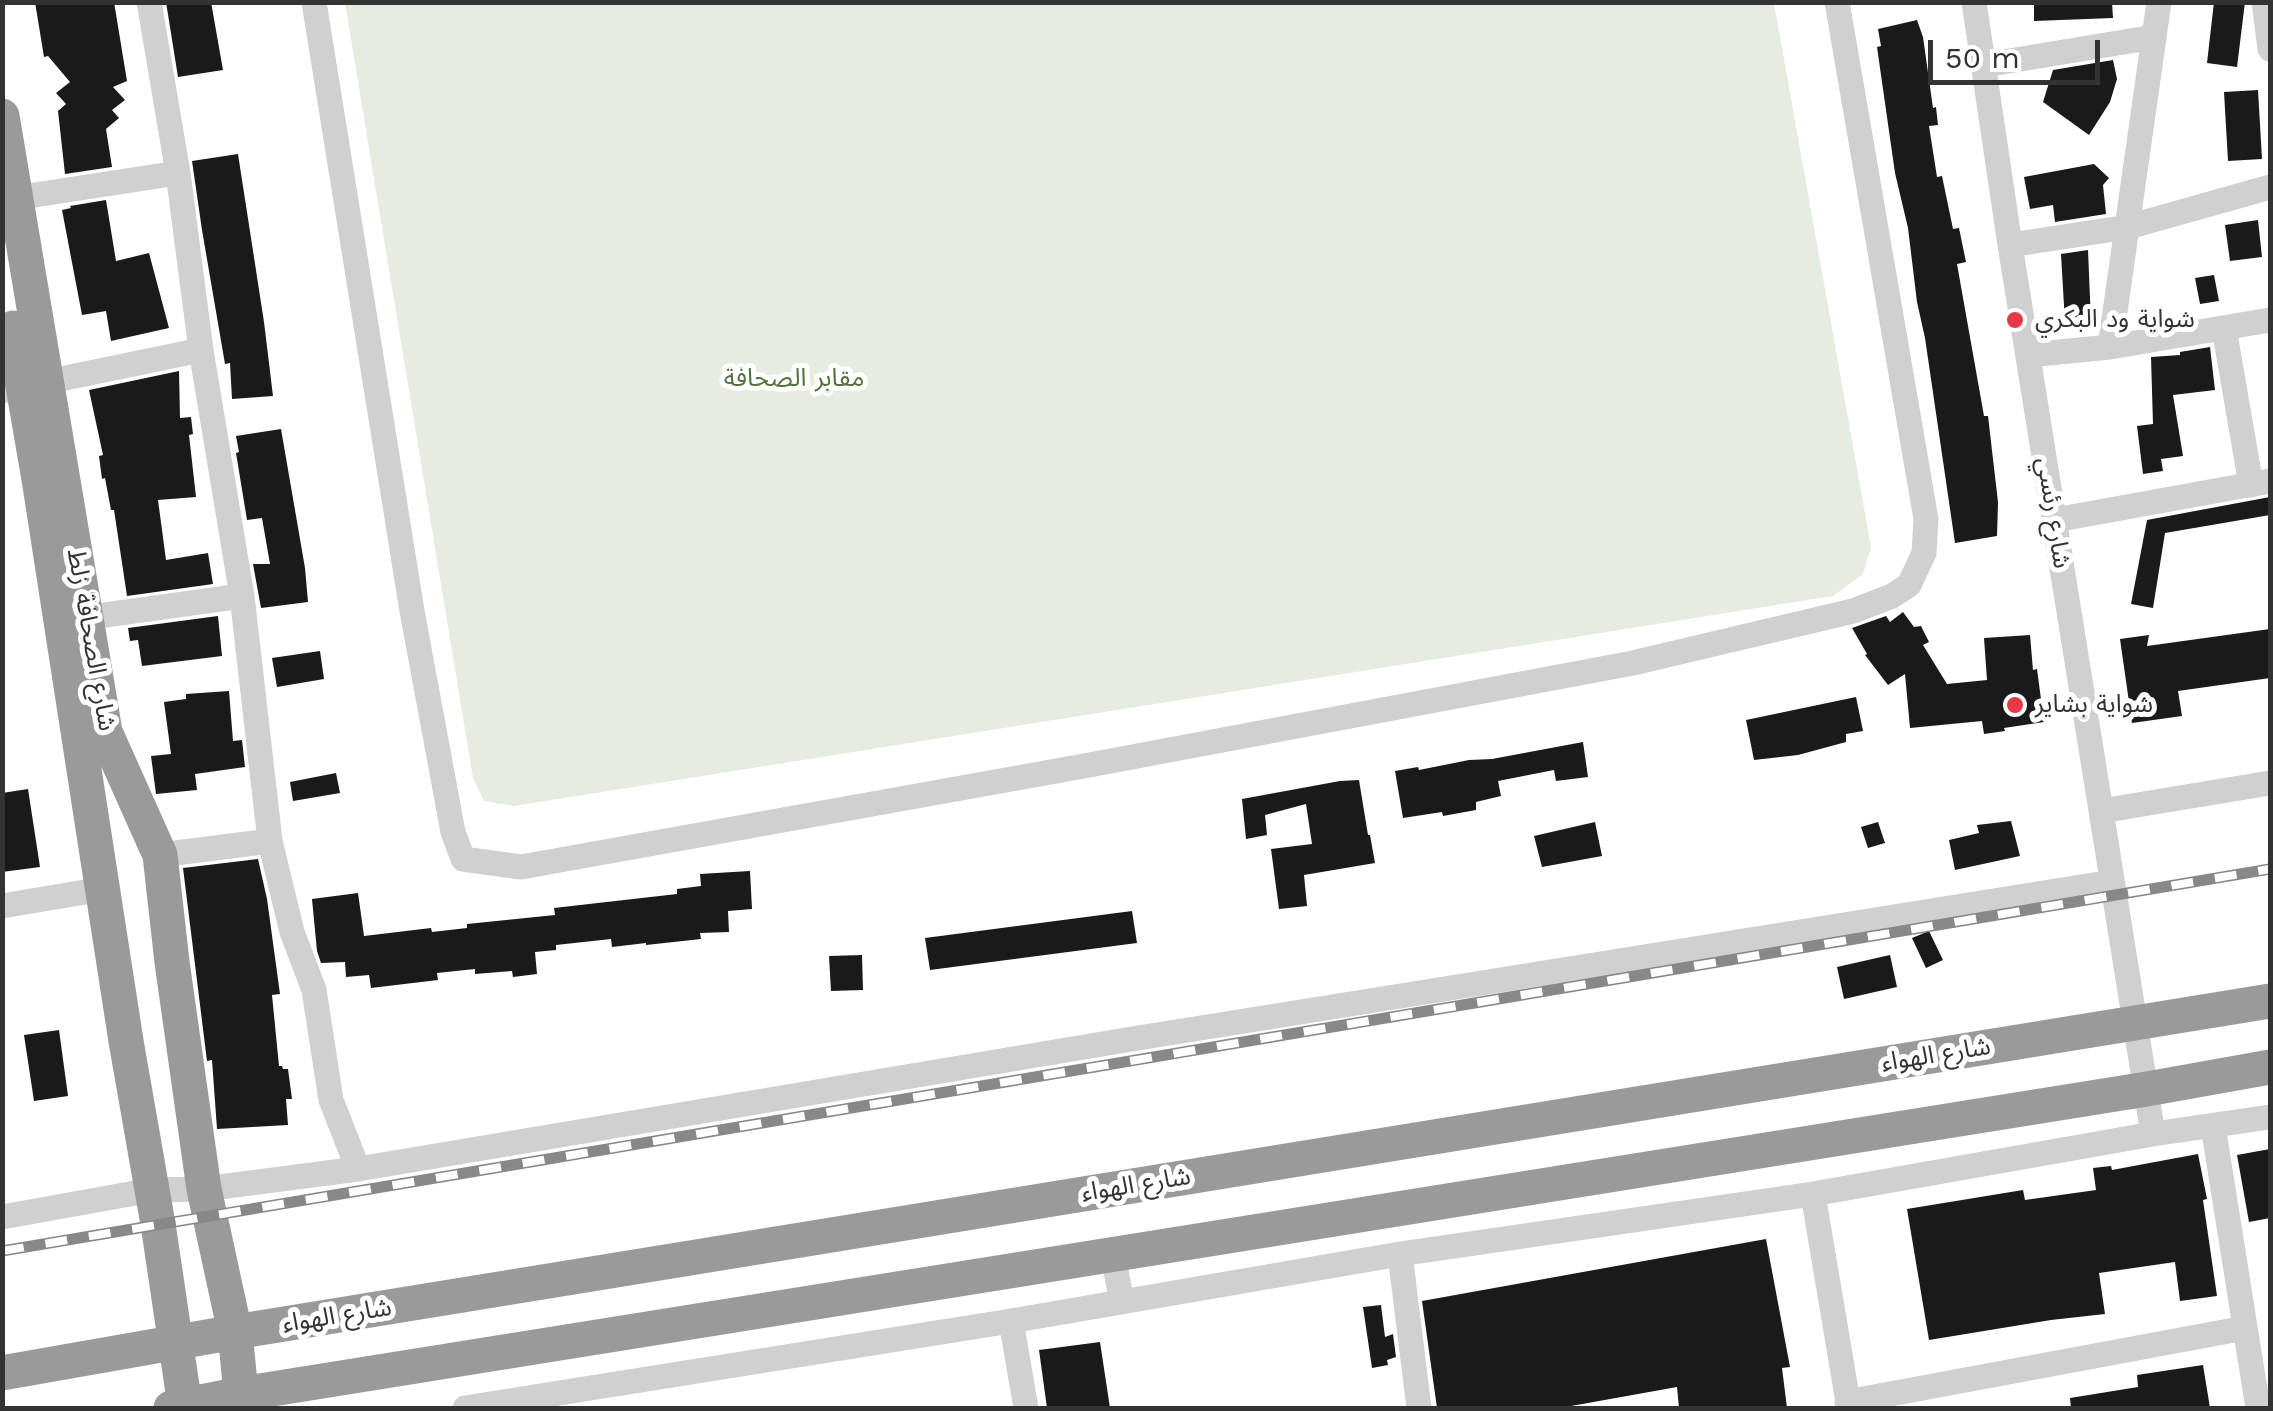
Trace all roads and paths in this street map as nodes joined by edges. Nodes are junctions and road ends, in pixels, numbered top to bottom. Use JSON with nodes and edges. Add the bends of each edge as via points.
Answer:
{"nodes":[{"id":1,"x":149,"y":2,"type":"edge"},
{"id":2,"x":314,"y":2,"type":"edge"},
{"id":3,"x":1837,"y":2,"type":"edge"},
{"id":4,"x":1974,"y":2,"type":"edge"},
{"id":5,"x":2160,"y":2,"type":"edge"},
{"id":6,"x":2267,"y":16,"type":"edge"},
{"id":7,"x":2154,"y":38,"type":"junction"},
{"id":8,"x":2270,"y":50,"type":"edge"},
{"id":9,"x":1984,"y":65,"type":"junction"},
{"id":10,"x":2,"y":116,"type":"edge"},
{"id":11,"x":178,"y":173,"type":"junction"},
{"id":12,"x":2270,"y":186,"type":"edge"},
{"id":13,"x":9,"y":200,"type":"edge"},
{"id":14,"x":2128,"y":226,"type":"junction"},
{"id":15,"x":2010,"y":245,"type":"junction"},
{"id":16,"x":2,"y":263,"type":"edge"},
{"id":17,"x":2270,"y":320,"type":"edge"},
{"id":18,"x":2224,"y":328,"type":"junction"},
{"id":19,"x":2110,"y":347,"type":"junction"},
{"id":20,"x":201,"y":350,"type":"junction"},
{"id":21,"x":2028,"y":355,"type":"junction"},
{"id":22,"x":24,"y":387,"type":"edge"},
{"id":23,"x":2261,"y":483,"type":"edge"},
{"id":24,"x":2054,"y":520,"type":"junction"},
{"id":25,"x":242,"y":596,"type":"junction"},
{"id":26,"x":73,"y":619,"type":"junction"},
{"id":27,"x":2270,"y":783,"type":"edge"},
{"id":28,"x":2101,"y":812,"type":"junction"},
{"id":29,"x":270,"y":840,"type":"junction"},
{"id":30,"x":160,"y":855,"type":"junction"},
{"id":31,"x":2112,"y":882,"type":"junction"},
{"id":32,"x":103,"y":888,"type":"junction"},
{"id":33,"x":2,"y":906,"type":"edge"},
{"id":34,"x":2270,"y":1001,"type":"edge"},
{"id":35,"x":2134,"y":1022,"type":"junction"},
{"id":36,"x":2270,"y":1067,"type":"edge"},
{"id":37,"x":2147,"y":1089,"type":"junction"},
{"id":38,"x":2270,"y":1117,"type":"edge"},
{"id":39,"x":2213,"y":1126,"type":"junction"},
{"id":40,"x":2152,"y":1134,"type":"junction"},
{"id":41,"x":358,"y":1169,"type":"junction"},
{"id":42,"x":204,"y":1189,"type":"junction"},
{"id":43,"x":152,"y":1190,"type":"junction"},
{"id":44,"x":1813,"y":1194,"type":"junction"},
{"id":45,"x":2,"y":1217,"type":"edge"},
{"id":46,"x":1400,"y":1254,"type":"junction"},
{"id":47,"x":1113,"y":1256,"type":"junction"},
{"id":48,"x":1122,"y":1302,"type":"junction"},
{"id":49,"x":1011,"y":1321,"type":"junction"},
{"id":50,"x":2245,"y":1328,"type":"junction"},
{"id":51,"x":235,"y":1332,"type":"junction"},
{"id":52,"x":176,"y":1344,"type":"junction"},
{"id":53,"x":2,"y":1373,"type":"edge"},
{"id":54,"x":246,"y":1401,"type":"edge"},
{"id":55,"x":1848,"y":1405,"type":"edge"},
{"id":56,"x":181,"y":1408,"type":"edge"},
{"id":57,"x":466,"y":1408,"type":"edge"},
{"id":58,"x":1026,"y":1408,"type":"edge"},
{"id":59,"x":1419,"y":1408,"type":"edge"},
{"id":60,"x":2258,"y":1408,"type":"edge"}],
"edges":[{"from":1,"to":11,"type":"street"},
{"from":2,"to":3,"type":"street","via":[[453,832],[463,859],[521,868],[1633,663],[1854,611],[1909,585],[1924,553],[1926,519]]},
{"from":4,"to":9,"type":"street","name":"شارع رئسي"},
{"from":5,"to":7,"type":"street"},
{"from":6,"to":8,"type":"street"},
{"from":7,"to":9,"type":"street"},
{"from":7,"to":14,"type":"street"},
{"from":9,"to":15,"type":"street","name":"شارع رئسي"},
{"from":10,"to":13,"type":"highway","name":"شارع الصحافة زلط"},
{"from":11,"to":13,"type":"street"},
{"from":11,"to":20,"type":"street"},
{"from":12,"to":14,"type":"street"},
{"from":13,"to":22,"type":"highway","name":"شارع الصحافة زلط"},
{"from":14,"to":15,"type":"street"},
{"from":14,"to":19,"type":"street"},
{"from":15,"to":21,"type":"street","name":"شارع رئسي"},
{"from":16,"to":22,"type":"highway","name":"شارع الصحافة زلط"},
{"from":17,"to":18,"type":"street"},
{"from":18,"to":19,"type":"street"},
{"from":18,"to":23,"type":"street"},
{"from":19,"to":21,"type":"street"},
{"from":20,"to":22,"type":"street"},
{"from":20,"to":25,"type":"street"},
{"from":21,"to":24,"type":"street","name":"شارع رئسي"},
{"from":22,"to":26,"type":"highway","name":"شارع الصحافة زلط"},
{"from":23,"to":24,"type":"street"},
{"from":24,"to":28,"type":"street","name":"شارع رئسي"},
{"from":25,"to":26,"type":"street"},
{"from":25,"to":29,"type":"street"},
{"from":26,"to":30,"type":"highway","name":"شارع الصحافة زلط","via":[[104,732]]},
{"from":26,"to":32,"type":"highway","name":"شارع الصحافة زلط"},
{"from":27,"to":28,"type":"street"},
{"from":28,"to":31,"type":"street","name":"شارع رئسي"},
{"from":29,"to":30,"type":"street"},
{"from":29,"to":41,"type":"street","via":[[314,990],[332,1100]]},
{"from":30,"to":42,"type":"highway","name":"شارع الصحافة زلط"},
{"from":31,"to":35,"type":"street","name":"شارع رئسي"},
{"from":31,"to":41,"type":"street"},
{"from":32,"to":33,"type":"street"},
{"from":32,"to":43,"type":"highway","name":"شارع الصحافة زلط"},
{"from":34,"to":35,"type":"highway","name":"شارع الهواء"},
{"from":35,"to":37,"type":"street","name":"شارع رئسي"},
{"from":35,"to":51,"type":"highway","name":"شارع الهواء"},
{"from":36,"to":37,"type":"highway"},
{"from":37,"to":40,"type":"street","name":"شارع رئسي"},
{"from":37,"to":47,"type":"highway"},
{"from":38,"to":39,"type":"street"},
{"from":39,"to":40,"type":"street"},
{"from":39,"to":50,"type":"street"},
{"from":40,"to":44,"type":"street"},
{"from":41,"to":42,"type":"street"},
{"from":42,"to":43,"type":"street"},
{"from":42,"to":51,"type":"highway","name":"شارع الصحافة زلط"},
{"from":43,"to":45,"type":"street"},
{"from":43,"to":52,"type":"highway","name":"شارع الصحافة زلط"},
{"from":44,"to":46,"type":"street"},
{"from":44,"to":55,"type":"street"},
{"from":46,"to":48,"type":"street"},
{"from":46,"to":59,"type":"street"},
{"from":47,"to":48,"type":"street"},
{"from":47,"to":54,"type":"highway"},
{"from":48,"to":49,"type":"street"},
{"from":49,"to":57,"type":"street"},
{"from":49,"to":58,"type":"street"},
{"from":50,"to":55,"type":"street"},
{"from":50,"to":60,"type":"street"},
{"from":51,"to":52,"type":"highway","name":"شارع الهواء"},
{"from":51,"to":54,"type":"highway","name":"شارع الصحافة زلط"},
{"from":52,"to":53,"type":"highway","name":"شارع الهواء"},
{"from":52,"to":56,"type":"highway","name":"شارع الصحافة زلط"},
{"from":54,"to":56,"type":"highway"}]}
